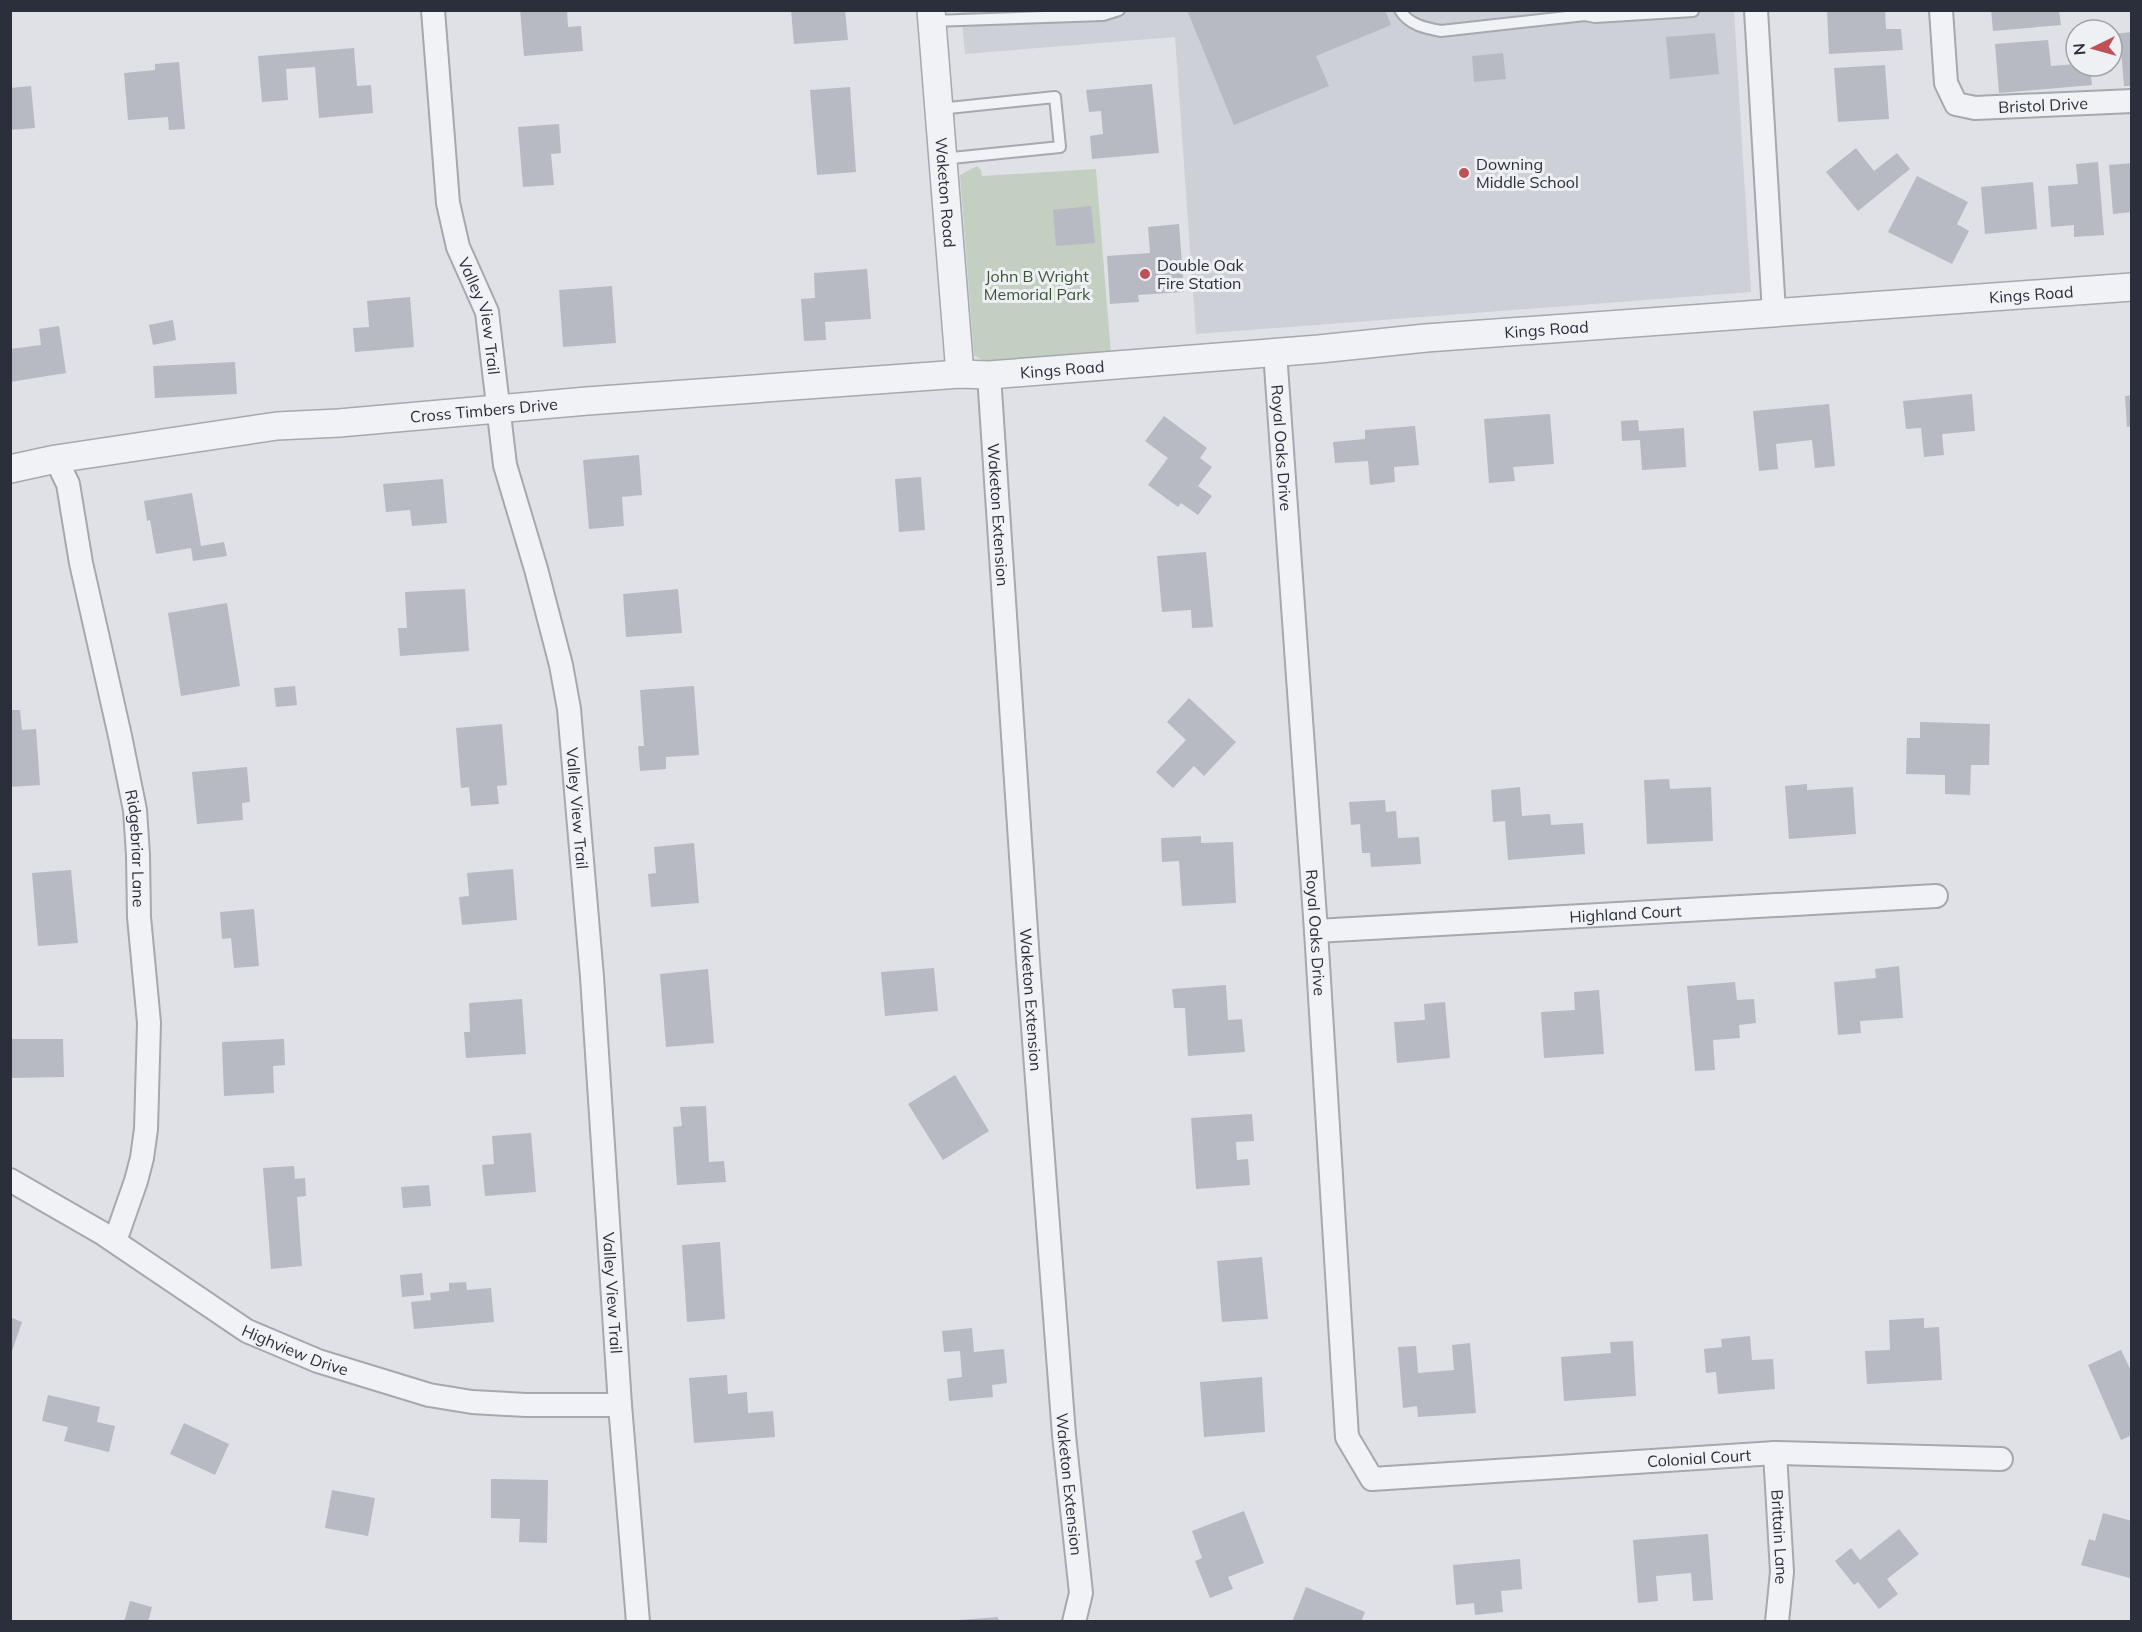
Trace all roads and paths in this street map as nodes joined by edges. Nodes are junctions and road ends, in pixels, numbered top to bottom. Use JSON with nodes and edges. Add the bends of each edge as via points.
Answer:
{"nodes":[{"id":1,"x":433,"y":10,"type":"edge"},
{"id":2,"x":1119,"y":10,"type":"edge"},
{"id":3,"x":1400,"y":10,"type":"edge"},
{"id":4,"x":1698,"y":10,"type":"edge"},
{"id":5,"x":1756,"y":10,"type":"edge"},
{"id":6,"x":1941,"y":10,"type":"edge"},
{"id":7,"x":1693,"y":11,"type":"edge"},
{"id":8,"x":1635,"y":12,"type":"edge"},
{"id":9,"x":1584,"y":13,"type":"edge"},
{"id":10,"x":931,"y":16,"type":"edge"},
{"id":11,"x":1529,"y":16,"type":"edge"},
{"id":12,"x":2132,"y":101,"type":"edge"},
{"id":13,"x":939,"y":109,"type":"junction"},
{"id":14,"x":942,"y":159,"type":"junction"},
{"id":15,"x":2132,"y":287,"type":"edge"},
{"id":16,"x":1774,"y":313,"type":"junction"},
{"id":17,"x":1275,"y":352,"type":"junction"},
{"id":18,"x":960,"y":374,"type":"junction"},
{"id":19,"x":989,"y":375,"type":"junction"},
{"id":20,"x":499,"y":409,"type":"junction"},
{"id":21,"x":56,"y":459,"type":"junction"},
{"id":22,"x":10,"y":469,"type":"edge"},
{"id":23,"x":1936,"y":896,"type":"dead end"},
{"id":24,"x":1316,"y":931,"type":"junction"},
{"id":25,"x":10,"y":1180,"type":"edge"},
{"id":26,"x":115,"y":1241,"type":"junction"},
{"id":27,"x":620,"y":1405,"type":"junction"},
{"id":28,"x":1775,"y":1453,"type":"junction"},
{"id":29,"x":2001,"y":1459,"type":"dead end"},
{"id":30,"x":1397,"y":1477,"type":"joint"},
{"id":31,"x":638,"y":1622,"type":"edge"},
{"id":32,"x":1074,"y":1622,"type":"edge"},
{"id":33,"x":1777,"y":1622,"type":"edge"}],
"edges":[{"from":1,"to":20,"type":"street","name":"Valley View Trail","via":[[448,203],[458,247],[487,312]]},
{"from":2,"to":10,"type":"lane","via":[[1103,15]]},
{"from":3,"to":11,"type":"lane","via":[[1421,28],[1441,31]]},
{"from":4,"to":7,"type":"lane"},
{"from":5,"to":16,"type":"street"},
{"from":6,"to":12,"type":"street","name":"Bristol Drive","via":[[1946,83],[1956,104],[1975,108]]},
{"from":7,"to":8,"type":"lane"},
{"from":8,"to":9,"type":"lane","via":[[1594,17]]},
{"from":9,"to":11,"type":"lane"},
{"from":10,"to":13,"type":"street","name":"Waketon Road"},
{"from":13,"to":14,"type":"street","name":"Waketon Road"},
{"from":13,"to":14,"type":"lane","via":[[1054,97],[1060,147]]},
{"from":14,"to":18,"type":"street","name":"Waketon Road"},
{"from":15,"to":16,"type":"street","name":"Kings Road"},
{"from":16,"to":17,"type":"street","name":"Kings Road"},
{"from":17,"to":19,"type":"street","name":"Kings Road"},
{"from":17,"to":24,"type":"street","name":"Royal Oaks Drive"},
{"from":18,"to":19,"type":"street","name":"Kings Road"},
{"from":18,"to":20,"type":"street","name":"Cross Timbers Drive"},
{"from":19,"to":32,"type":"street","name":"Waketon Extension","via":[[1064,1435],[1081,1593]]},
{"from":20,"to":21,"type":"street","name":"Cross Timbers Drive","via":[[277,426]]},
{"from":20,"to":27,"type":"street","name":"Valley View Trail","via":[[505,465],[536,569],[569,709],[592,977]]},
{"from":21,"to":22,"type":"street","name":"Cross Timbers Drive"},
{"from":21,"to":26,"type":"street","name":"Ridgebriar Lane","via":[[68,484],[81,563],[135,810],[139,917],[149,1023],[146,1129],[136,1181]]},
{"from":23,"to":24,"type":"street","name":"Highland Court"},
{"from":24,"to":30,"type":"street","name":"Royal Oaks Drive","via":[[1347,1437],[1372,1479]]},
{"from":25,"to":26,"type":"street","name":"Highview Drive"},
{"from":26,"to":27,"type":"street","name":"Highview Drive","via":[[247,1331],[318,1361],[429,1395],[472,1402]]},
{"from":27,"to":31,"type":"street","name":"Valley View Trail"},
{"from":28,"to":29,"type":"street","name":"Colonial Court"},
{"from":28,"to":30,"type":"street","name":"Colonial Court"},
{"from":28,"to":33,"type":"street","name":"Brittain Lane","via":[[1782,1572]]}]}
